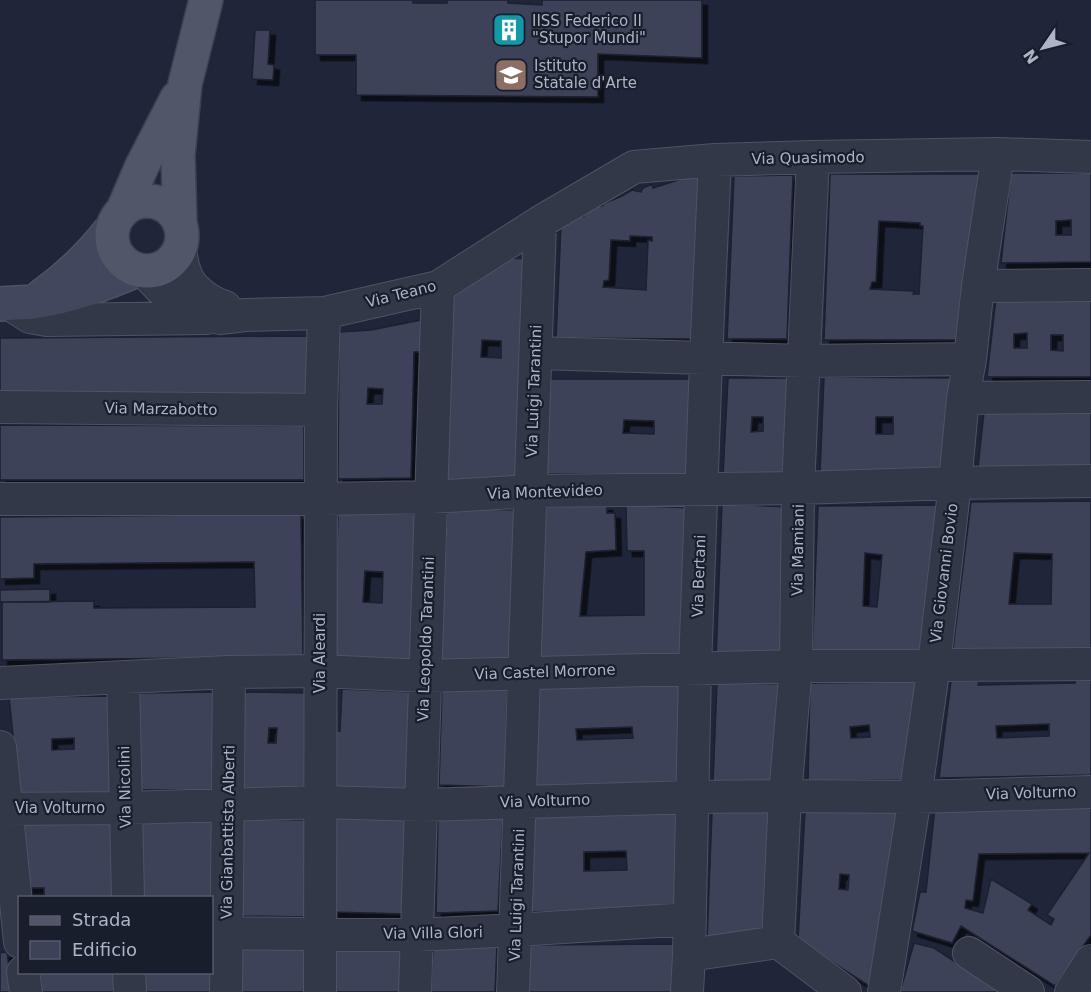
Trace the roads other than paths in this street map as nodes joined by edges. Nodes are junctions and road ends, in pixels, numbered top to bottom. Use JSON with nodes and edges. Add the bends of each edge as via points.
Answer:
{"nodes":[{"id":1,"x":206,"y":0,"type":"edge"},
{"id":2,"x":185,"y":84,"type":"junction"},
{"id":3,"x":998,"y":154,"type":"junction"},
{"id":4,"x":813,"y":157,"type":"junction"},
{"id":5,"x":1091,"y":157,"type":"edge"},
{"id":6,"x":715,"y":160,"type":"junction"},
{"id":7,"x":118,"y":218,"type":"junction"},
{"id":8,"x":540,"y":222,"type":"junction"},
{"id":9,"x":180,"y":236,"type":"junction"},
{"id":10,"x":141,"y":271,"type":"junction"},
{"id":11,"x":1091,"y":285,"type":"edge"},
{"id":12,"x":978,"y":286,"type":"junction"},
{"id":13,"x":438,"y":287,"type":"junction"},
{"id":14,"x":14,"y":303,"type":"edge"},
{"id":15,"x":324,"y":314,"type":"junction"},
{"id":16,"x":233,"y":316,"type":"junction"},
{"id":17,"x":536,"y":353,"type":"junction"},
{"id":18,"x":706,"y":359,"type":"junction"},
{"id":19,"x":970,"y":359,"type":"junction"},
{"id":20,"x":804,"y":361,"type":"junction"},
{"id":21,"x":1091,"y":397,"type":"edge"},
{"id":22,"x":963,"y":398,"type":"junction"},
{"id":23,"x":0,"y":407,"type":"edge"},
{"id":24,"x":321,"y":410,"type":"junction"},
{"id":25,"x":1091,"y":481,"type":"edge"},
{"id":26,"x":955,"y":483,"type":"junction"},
{"id":27,"x":702,"y":488,"type":"junction"},
{"id":28,"x":798,"y":488,"type":"junction"},
{"id":29,"x":531,"y":491,"type":"junction"},
{"id":30,"x":431,"y":497,"type":"junction"},
{"id":31,"x":0,"y":499,"type":"edge"},
{"id":32,"x":321,"y":499,"type":"junction"},
{"id":33,"x":1091,"y":664,"type":"edge"},
{"id":34,"x":934,"y":665,"type":"junction"},
{"id":35,"x":796,"y":666,"type":"junction"},
{"id":36,"x":695,"y":668,"type":"junction"},
{"id":37,"x":320,"y":671,"type":"junction"},
{"id":38,"x":229,"y":672,"type":"junction"},
{"id":39,"x":525,"y":672,"type":"junction"},
{"id":40,"x":425,"y":676,"type":"junction"},
{"id":41,"x":123,"y":677,"type":"junction"},
{"id":42,"x":0,"y":683,"type":"edge"},
{"id":43,"x":0,"y":747,"type":"edge"},
{"id":44,"x":1091,"y":792,"type":"edge"},
{"id":45,"x":785,"y":796,"type":"junction"},
{"id":46,"x":915,"y":796,"type":"junction"},
{"id":47,"x":693,"y":797,"type":"junction"},
{"id":48,"x":321,"y":802,"type":"junction"},
{"id":49,"x":520,"y":802,"type":"junction"},
{"id":50,"x":228,"y":805,"type":"junction"},
{"id":51,"x":421,"y":805,"type":"junction"},
{"id":52,"x":126,"y":808,"type":"junction"},
{"id":53,"x":3,"y":809,"type":"edge"},
{"id":54,"x":128,"y":896,"type":"edge"},
{"id":55,"x":690,"y":919,"type":"junction"},
{"id":56,"x":516,"y":930,"type":"junction"},
{"id":57,"x":18,"y":932,"type":"edge"},
{"id":58,"x":219,"y":933,"type":"edge"},
{"id":59,"x":320,"y":934,"type":"junction"},
{"id":60,"x":417,"y":935,"type":"junction"},
{"id":61,"x":0,"y":939,"type":"edge"},
{"id":62,"x":18,"y":940,"type":"edge"},
{"id":63,"x":778,"y":942,"type":"junction"},
{"id":64,"x":969,"y":952,"type":"dead end"},
{"id":65,"x":689,"y":955,"type":"junction"},
{"id":66,"x":1091,"y":961,"type":"edge"},
{"id":67,"x":23,"y":974,"type":"edge"},
{"id":68,"x":129,"y":974,"type":"edge"},
{"id":69,"x":26,"y":992,"type":"edge"},
{"id":70,"x":130,"y":992,"type":"edge"},
{"id":71,"x":226,"y":992,"type":"edge"},
{"id":72,"x":320,"y":992,"type":"edge"},
{"id":73,"x":415,"y":992,"type":"edge"},
{"id":74,"x":513,"y":992,"type":"edge"},
{"id":75,"x":687,"y":992,"type":"edge"},
{"id":76,"x":845,"y":992,"type":"edge"},
{"id":77,"x":884,"y":992,"type":"edge"},
{"id":78,"x":1028,"y":992,"type":"edge"},
{"id":79,"x":1071,"y":992,"type":"edge"}],
"edges":[{"from":1,"to":2,"type":"main road"},
{"from":2,"to":7,"type":"main road"},
{"from":2,"to":9,"type":"main road","via":[[178,155]]},
{"from":3,"to":4,"type":"street","name":"Via Quasimodo"},
{"from":3,"to":5,"type":"street","name":"Via Quasimodo"},
{"from":3,"to":12,"type":"street","name":"Via Giovanni Bovio"},
{"from":4,"to":6,"type":"street","name":"Via Quasimodo"},
{"from":4,"to":20,"type":"street","name":"Via Mamiani"},
{"from":6,"to":8,"type":"street","name":"Via Quasimodo","via":[[634,167]]},
{"from":6,"to":18,"type":"street","name":"Via Bertani"},
{"from":7,"to":9,"type":"main road","via":[[134,203],[159,202],[178,219]]},
{"from":7,"to":10,"type":"main road","via":[[112,244],[116,254],[129,267]]},
{"from":7,"to":14,"type":"main road","via":[[74,271]]},
{"from":8,"to":13,"type":"street","name":"Via Teano"},
{"from":8,"to":17,"type":"street","name":"Via Luigi Tarantini"},
{"from":9,"to":10,"type":"main road","via":[[176,257],[166,266]]},
{"from":9,"to":16,"type":"street","name":"Via Teano","via":[[185,275],[212,303]]},
{"from":10,"to":14,"type":"main road","via":[[85,291]]},
{"from":10,"to":16,"type":"street","name":"Via Teano","via":[[175,300],[206,315]]},
{"from":11,"to":12,"type":"street"},
{"from":12,"to":19,"type":"street","name":"Via Giovanni Bovio"},
{"from":13,"to":15,"type":"street","name":"Via Teano"},
{"from":13,"to":30,"type":"street","name":"Via Leopoldo Tarantini"},
{"from":14,"to":16,"type":"street","name":"Via Teano","via":[[30,317],[47,320]]},
{"from":15,"to":16,"type":"street","name":"Via Teano"},
{"from":15,"to":24,"type":"street","name":"Via Aleardi"},
{"from":17,"to":18,"type":"street"},
{"from":17,"to":29,"type":"street","name":"Via Luigi Tarantini"},
{"from":18,"to":20,"type":"street"},
{"from":18,"to":27,"type":"street","name":"Via Bertani"},
{"from":19,"to":20,"type":"street"},
{"from":19,"to":22,"type":"street","name":"Via Giovanni Bovio"},
{"from":20,"to":28,"type":"street","name":"Via Mamiani"},
{"from":21,"to":22,"type":"street"},
{"from":22,"to":26,"type":"street","name":"Via Giovanni Bovio"},
{"from":23,"to":24,"type":"street","name":"Via Marzabotto"},
{"from":24,"to":32,"type":"street","name":"Via Aleardi"},
{"from":25,"to":26,"type":"street","name":"Via Montevideo"},
{"from":26,"to":28,"type":"street","name":"Via Montevideo"},
{"from":26,"to":34,"type":"street","name":"Via Giovanni Bovio"},
{"from":27,"to":28,"type":"street","name":"Via Montevideo"},
{"from":27,"to":29,"type":"street","name":"Via Montevideo"},
{"from":27,"to":36,"type":"street","name":"Via Bertani"},
{"from":28,"to":35,"type":"street","name":"Via Mamiani"},
{"from":29,"to":30,"type":"street","name":"Via Montevideo"},
{"from":29,"to":39,"type":"street","name":"Via Luigi Tarantini"},
{"from":30,"to":32,"type":"street","name":"Via Montevideo"},
{"from":30,"to":40,"type":"street","name":"Via Leopoldo Tarantini"},
{"from":31,"to":32,"type":"street","name":"Via Montevideo"},
{"from":32,"to":37,"type":"street","name":"Via Aleardi"},
{"from":33,"to":34,"type":"street","name":"Via Castel Morrone"},
{"from":34,"to":35,"type":"street","name":"Via Castel Morrone"},
{"from":34,"to":46,"type":"street","name":"Via Giovanni Bovio"},
{"from":35,"to":36,"type":"street","name":"Via Castel Morrone"},
{"from":35,"to":45,"type":"street","name":"Via Mamiani"},
{"from":36,"to":39,"type":"street","name":"Via Castel Morrone"},
{"from":36,"to":47,"type":"street","name":"Via Bertani"},
{"from":37,"to":38,"type":"street","name":"Via Castel Morrone"},
{"from":37,"to":40,"type":"street","name":"Via Castel Morrone"},
{"from":37,"to":48,"type":"street","name":"Via Aleardi"},
{"from":38,"to":41,"type":"street","name":"Via Castel Morrone"},
{"from":38,"to":50,"type":"street","name":"Via Gianbattista Alberti"},
{"from":39,"to":40,"type":"street","name":"Via Castel Morrone"},
{"from":39,"to":49,"type":"street","name":"Via Luigi Tarantini"},
{"from":40,"to":51,"type":"street","name":"Via Leopoldo Tarantini"},
{"from":41,"to":42,"type":"street","name":"Via Castel Morrone"},
{"from":41,"to":52,"type":"street","name":"Via Nicolini"},
{"from":43,"to":53,"type":"street"},
{"from":44,"to":46,"type":"street","name":"Via Volturno"},
{"from":45,"to":46,"type":"street","name":"Via Volturno"},
{"from":45,"to":47,"type":"street","name":"Via Volturno"},
{"from":45,"to":63,"type":"street","name":"Via Mamiani"},
{"from":46,"to":77,"type":"street","name":"Via Giovanni Bovio"},
{"from":47,"to":49,"type":"street","name":"Via Volturno"},
{"from":47,"to":55,"type":"street","name":"Via Bertani"},
{"from":48,"to":50,"type":"street","name":"Via Volturno"},
{"from":48,"to":51,"type":"street","name":"Via Volturno"},
{"from":48,"to":59,"type":"street","name":"Via Aleardi"},
{"from":49,"to":51,"type":"street","name":"Via Volturno"},
{"from":49,"to":56,"type":"street","name":"Via Luigi Tarantini"},
{"from":50,"to":52,"type":"street","name":"Via Volturno"},
{"from":50,"to":58,"type":"street","name":"Via Gianbattista Alberti"},
{"from":51,"to":60,"type":"street","name":"Via Leopoldo Tarantini"},
{"from":52,"to":53,"type":"street","name":"Via Volturno"},
{"from":52,"to":54,"type":"street","name":"Via Nicolini"},
{"from":53,"to":57,"type":"street"},
{"from":55,"to":56,"type":"street","name":"Via Villa Glori"},
{"from":55,"to":65,"type":"street","name":"Via Bertani"},
{"from":56,"to":60,"type":"street","name":"Via Villa Glori"},
{"from":56,"to":74,"type":"street","name":"Via Luigi Tarantini"},
{"from":58,"to":59,"type":"street","name":"Via Villa Glori"},
{"from":58,"to":71,"type":"street","name":"Via Gianbattista Alberti"},
{"from":59,"to":60,"type":"street","name":"Via Villa Glori"},
{"from":59,"to":72,"type":"street","name":"Via Aleardi"},
{"from":60,"to":73,"type":"street","name":"Via Leopoldo Tarantini"},
{"from":61,"to":62,"type":"street"},
{"from":63,"to":65,"type":"street"},
{"from":63,"to":76,"type":"street"},
{"from":64,"to":78,"type":"street"},
{"from":65,"to":75,"type":"street","name":"Via Bertani"},
{"from":66,"to":79,"type":"street"},
{"from":67,"to":69,"type":"street"},
{"from":68,"to":70,"type":"street"}]}
